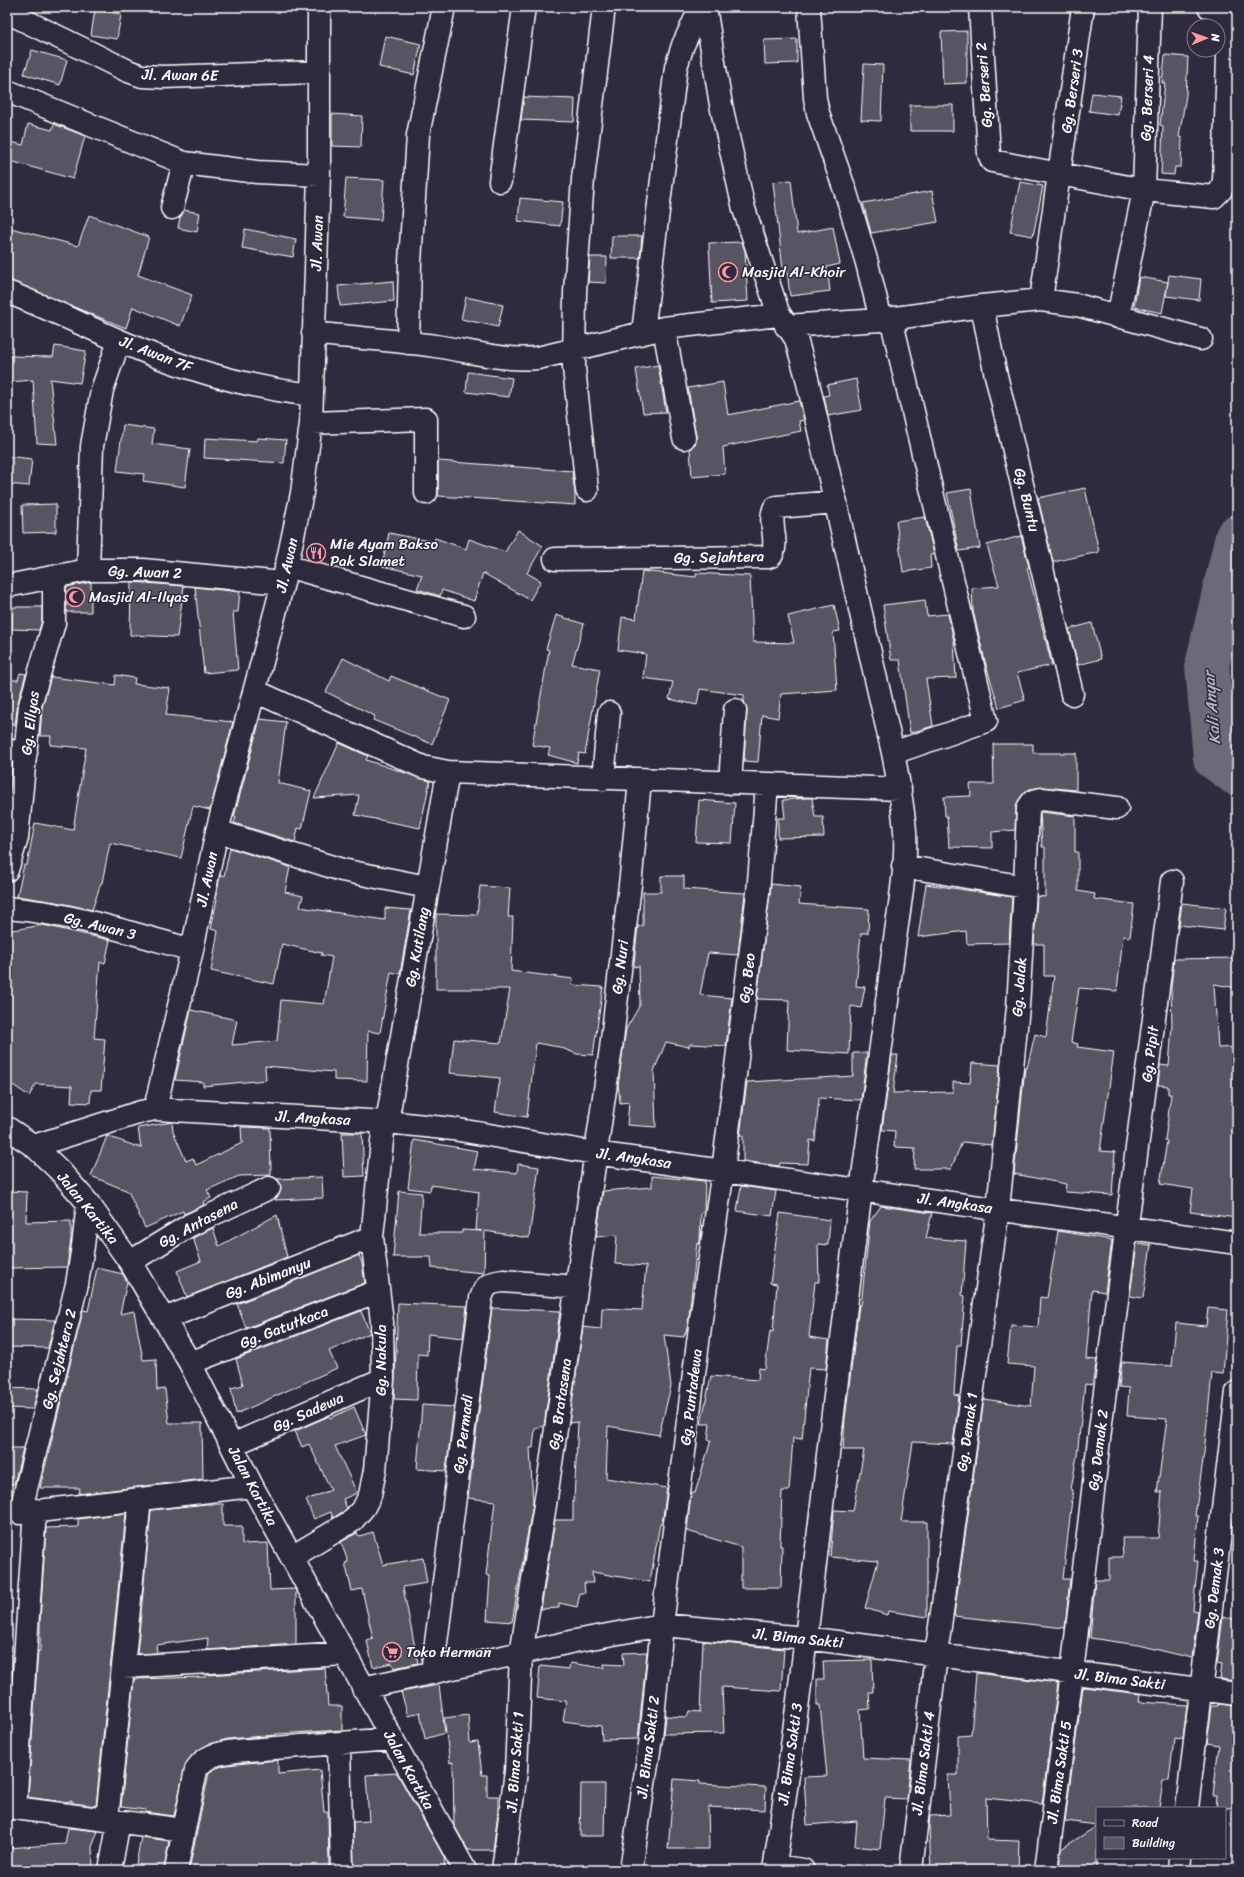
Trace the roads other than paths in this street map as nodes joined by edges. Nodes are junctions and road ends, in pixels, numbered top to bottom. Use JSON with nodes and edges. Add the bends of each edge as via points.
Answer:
{"nodes":[{"id":1,"x":319,"y":7,"type":"edge"},
{"id":2,"x":444,"y":7,"type":"edge"},
{"id":3,"x":524,"y":7,"type":"edge"},
{"id":4,"x":604,"y":7,"type":"edge"},
{"id":5,"x":701,"y":7,"type":"edge"},
{"id":6,"x":705,"y":7,"type":"edge"},
{"id":7,"x":809,"y":7,"type":"edge"},
{"id":8,"x":980,"y":7,"type":"edge"},
{"id":9,"x":1083,"y":7,"type":"edge"},
{"id":10,"x":1150,"y":7,"type":"edge"},
{"id":11,"x":1209,"y":7,"type":"edge"},
{"id":12,"x":7,"y":12,"type":"edge"},
{"id":13,"x":318,"y":72,"type":"junction"},
{"id":14,"x":7,"y":92,"type":"edge"},
{"id":15,"x":184,"y":163,"type":"junction"},
{"id":16,"x":1060,"y":174,"type":"junction"},
{"id":17,"x":319,"y":175,"type":"junction"},
{"id":18,"x":500,"y":181,"type":"dead end"},
{"id":19,"x":1144,"y":190,"type":"junction"},
{"id":20,"x":172,"y":208,"type":"dead end"},
{"id":21,"x":7,"y":292,"type":"edge"},
{"id":22,"x":1042,"y":300,"type":"junction"},
{"id":23,"x":982,"y":306,"type":"junction"},
{"id":24,"x":1118,"y":317,"type":"junction"},
{"id":25,"x":886,"y":319,"type":"junction"},
{"id":26,"x":782,"y":320,"type":"junction"},
{"id":27,"x":653,"y":330,"type":"junction"},
{"id":28,"x":313,"y":333,"type":"junction"},
{"id":29,"x":1201,"y":339,"type":"dead end"},
{"id":30,"x":119,"y":340,"type":"junction"},
{"id":31,"x":408,"y":343,"type":"junction"},
{"id":32,"x":574,"y":349,"type":"junction"},
{"id":33,"x":311,"y":395,"type":"junction"},
{"id":34,"x":311,"y":423,"type":"junction"},
{"id":35,"x":684,"y":438,"type":"dead end"},
{"id":36,"x":587,"y":490,"type":"dead end"},
{"id":37,"x":426,"y":493,"type":"dead end"},
{"id":38,"x":836,"y":502,"type":"junction"},
{"id":39,"x":555,"y":559,"type":"dead end"},
{"id":40,"x":88,"y":570,"type":"junction"},
{"id":41,"x":285,"y":574,"type":"junction"},
{"id":42,"x":54,"y":578,"type":"junction"},
{"id":43,"x":7,"y":586,"type":"edge"},
{"id":44,"x":464,"y":616,"type":"dead end"},
{"id":45,"x":255,"y":691,"type":"junction"},
{"id":46,"x":1072,"y":694,"type":"dead end"},
{"id":47,"x":735,"y":710,"type":"dead end"},
{"id":48,"x":609,"y":713,"type":"dead end"},
{"id":49,"x":17,"y":752,"type":"edge"},
{"id":50,"x":893,"y":753,"type":"junction"},
{"id":51,"x":448,"y":772,"type":"junction"},
{"id":52,"x":603,"y":779,"type":"junction"},
{"id":53,"x":640,"y":780,"type":"junction"},
{"id":54,"x":730,"y":783,"type":"junction"},
{"id":55,"x":767,"y":785,"type":"junction"},
{"id":56,"x":900,"y":789,"type":"junction"},
{"id":57,"x":1117,"y":808,"type":"dead end"},
{"id":58,"x":218,"y":831,"type":"junction"},
{"id":59,"x":12,"y":838,"type":"edge"},
{"id":60,"x":903,"y":866,"type":"junction"},
{"id":61,"x":7,"y":870,"type":"edge"},
{"id":62,"x":1172,"y":881,"type":"dead end"},
{"id":63,"x":427,"y":887,"type":"junction"},
{"id":64,"x":1025,"y":887,"type":"junction"},
{"id":65,"x":7,"y":908,"type":"edge"},
{"id":66,"x":192,"y":950,"type":"junction"},
{"id":67,"x":154,"y":1109,"type":"junction"},
{"id":68,"x":386,"y":1122,"type":"junction"},
{"id":69,"x":7,"y":1128,"type":"edge"},
{"id":70,"x":34,"y":1146,"type":"junction"},
{"id":71,"x":595,"y":1154,"type":"junction"},
{"id":72,"x":723,"y":1170,"type":"junction"},
{"id":73,"x":269,"y":1188,"type":"dead end"},
{"id":74,"x":861,"y":1190,"type":"junction"},
{"id":75,"x":88,"y":1203,"type":"junction"},
{"id":76,"x":998,"y":1210,"type":"junction"},
{"id":77,"x":1128,"y":1227,"type":"junction"},
{"id":78,"x":372,"y":1237,"type":"junction"},
{"id":79,"x":1237,"y":1243,"type":"edge"},
{"id":80,"x":130,"y":1262,"type":"junction"},
{"id":81,"x":576,"y":1287,"type":"junction"},
{"id":82,"x":378,"y":1291,"type":"junction"},
{"id":83,"x":164,"y":1319,"type":"junction"},
{"id":84,"x":190,"y":1364,"type":"junction"},
{"id":85,"x":384,"y":1379,"type":"junction"},
{"id":86,"x":1237,"y":1392,"type":"edge"},
{"id":87,"x":232,"y":1445,"type":"junction"},
{"id":88,"x":252,"y":1486,"type":"junction"},
{"id":89,"x":140,"y":1499,"type":"junction"},
{"id":90,"x":21,"y":1513,"type":"edge"},
{"id":91,"x":292,"y":1557,"type":"junction"},
{"id":92,"x":662,"y":1625,"type":"junction"},
{"id":93,"x":806,"y":1638,"type":"junction"},
{"id":94,"x":345,"y":1654,"type":"junction"},
{"id":95,"x":521,"y":1654,"type":"junction"},
{"id":96,"x":936,"y":1655,"type":"junction"},
{"id":97,"x":124,"y":1667,"type":"junction"},
{"id":98,"x":432,"y":1673,"type":"junction"},
{"id":99,"x":1072,"y":1673,"type":"junction"},
{"id":100,"x":363,"y":1688,"type":"junction"},
{"id":101,"x":1202,"y":1689,"type":"junction"},
{"id":102,"x":1237,"y":1694,"type":"edge"},
{"id":103,"x":392,"y":1739,"type":"junction"},
{"id":104,"x":339,"y":1744,"type":"junction"},
{"id":105,"x":11,"y":1807,"type":"edge"},
{"id":106,"x":1187,"y":1807,"type":"edge"},
{"id":107,"x":112,"y":1825,"type":"junction"},
{"id":108,"x":184,"y":1830,"type":"junction"},
{"id":109,"x":1180,"y":1859,"type":"edge"},
{"id":110,"x":774,"y":1868,"type":"edge"},
{"id":111,"x":110,"y":1870,"type":"edge"},
{"id":112,"x":176,"y":1870,"type":"edge"},
{"id":113,"x":342,"y":1870,"type":"edge"},
{"id":114,"x":465,"y":1870,"type":"edge"},
{"id":115,"x":502,"y":1870,"type":"edge"},
{"id":116,"x":631,"y":1870,"type":"edge"},
{"id":117,"x":803,"y":1870,"type":"edge"},
{"id":118,"x":911,"y":1870,"type":"edge"},
{"id":119,"x":1046,"y":1870,"type":"edge"},
{"id":120,"x":1178,"y":1870,"type":"edge"}],
"edges":[{"from":1,"to":13,"type":"street","name":"Jl. Awan"},
{"from":2,"to":31,"type":"street","via":[[418,135]]},
{"from":3,"to":18,"type":"street"},
{"from":4,"to":32,"type":"street","via":[[577,247]]},
{"from":5,"to":27,"type":"street","via":[[682,45],[676,67]]},
{"from":6,"to":26,"type":"street","name":"Jl. Bima Sakti 3","via":[[721,105],[744,208]]},
{"from":7,"to":25,"type":"street","via":[[818,113]]},
{"from":8,"to":16,"type":"street","name":"Gg. Berseri 2","via":[[989,154],[992,161]]},
{"from":9,"to":16,"type":"street","name":"Gg. Berseri 3"},
{"from":10,"to":19,"type":"street","name":"Gg. Berseri 4"},
{"from":11,"to":19,"type":"street","via":[[1220,10],[1227,18],[1229,26],[1222,190],[1214,197]]},
{"from":12,"to":13,"type":"street","name":"Jl. Awan 6E","via":[[142,76]]},
{"from":13,"to":17,"type":"street","name":"Jl. Awan"},
{"from":14,"to":15,"type":"street"},
{"from":15,"to":17,"type":"street","via":[[257,172]]},
{"from":15,"to":20,"type":"street"},
{"from":16,"to":19,"type":"street"},
{"from":16,"to":22,"type":"street","name":"Gg. Berseri 3"},
{"from":17,"to":28,"type":"street","name":"Jl. Awan"},
{"from":19,"to":24,"type":"street","name":"Gg. Berseri 4"},
{"from":21,"to":30,"type":"street","name":"Jl. Awan 7F","via":[[52,309]]},
{"from":22,"to":23,"type":"street"},
{"from":22,"to":24,"type":"street","via":[[1070,304]]},
{"from":23,"to":25,"type":"street"},
{"from":23,"to":46,"type":"street","name":"Gg. Buntu","via":[[995,371]]},
{"from":24,"to":29,"type":"street"},
{"from":25,"to":26,"type":"street"},
{"from":25,"to":50,"type":"street","via":[[986,721]]},
{"from":26,"to":27,"type":"street"},
{"from":26,"to":38,"type":"street","name":"Jl. Bima Sakti 3","via":[[792,332],[799,347]]},
{"from":27,"to":32,"type":"street"},
{"from":27,"to":35,"type":"street"},
{"from":28,"to":31,"type":"street"},
{"from":28,"to":33,"type":"street","name":"Jl. Awan"},
{"from":30,"to":33,"type":"street","name":"Jl. Awan 7F","via":[[160,358],[198,370],[283,391]]},
{"from":30,"to":40,"type":"street","via":[[102,390],[92,446]]},
{"from":31,"to":32,"type":"street","via":[[508,359],[538,358]]},
{"from":32,"to":36,"type":"street"},
{"from":33,"to":34,"type":"street","name":"Jl. Awan"},
{"from":34,"to":37,"type":"street","via":[[426,419]]},
{"from":34,"to":41,"type":"street","name":"Jl. Awan","via":[[302,493]]},
{"from":38,"to":39,"type":"street","name":"Gg. Sejahtera","via":[[774,509],[774,552],[768,557]]},
{"from":38,"to":50,"type":"street","name":"Jl. Bima Sakti 3"},
{"from":40,"to":41,"type":"street","name":"Gg. Awan 2"},
{"from":40,"to":42,"type":"street","name":"Gg. Awan 2"},
{"from":41,"to":44,"type":"street","name":"Gg. Awan 2"},
{"from":41,"to":45,"type":"street","name":"Jl. Awan"},
{"from":42,"to":43,"type":"street","name":"Gg. Awan 2"},
{"from":42,"to":49,"type":"street","name":"Gg. Ellyas","via":[[54,623]]},
{"from":45,"to":51,"type":"street","via":[[423,766]]},
{"from":45,"to":58,"type":"street","name":"Jl. Awan"},
{"from":47,"to":54,"type":"street"},
{"from":48,"to":52,"type":"street"},
{"from":49,"to":59,"type":"street","name":"Gg. Ellyas"},
{"from":50,"to":56,"type":"street","name":"Jl. Bima Sakti 3"},
{"from":51,"to":52,"type":"street"},
{"from":51,"to":63,"type":"street","name":"Gg. Kutilang"},
{"from":52,"to":53,"type":"street"},
{"from":53,"to":54,"type":"street"},
{"from":53,"to":71,"type":"street","name":"Gg. Nuri","via":[[611,1048]]},
{"from":54,"to":55,"type":"street"},
{"from":55,"to":56,"type":"street"},
{"from":55,"to":72,"type":"street","name":"Gg. Beo","via":[[758,893]]},
{"from":56,"to":60,"type":"street","name":"Jl. Bima Sakti 3","via":[[905,833]]},
{"from":57,"to":64,"type":"street","name":"Gg. Jalak","via":[[1042,799],[1033,801],[1028,808]]},
{"from":58,"to":63,"type":"street","via":[[342,870]]},
{"from":58,"to":66,"type":"street","name":"Jl. Awan"},
{"from":59,"to":61,"type":"street","name":"Gg. Ellyas"},
{"from":60,"to":64,"type":"street"},
{"from":60,"to":74,"type":"street","name":"Jl. Bima Sakti 3"},
{"from":62,"to":77,"type":"street","name":"Gg. Pipit"},
{"from":63,"to":68,"type":"street","name":"Gg. Kutilang"},
{"from":64,"to":76,"type":"street","name":"Gg. Jalak","via":[[1018,1007]]},
{"from":65,"to":66,"type":"street","name":"Gg. Awan 3","via":[[91,922]]},
{"from":66,"to":67,"type":"street","name":"Jl. Awan"},
{"from":67,"to":68,"type":"street","name":"Jl. Angkasa"},
{"from":67,"to":70,"type":"street","name":"Jl. Angkasa"},
{"from":68,"to":71,"type":"street","name":"Jl. Angkasa","via":[[454,1129]]},
{"from":68,"to":78,"type":"street","name":"Gg. Nakula"},
{"from":69,"to":70,"type":"street","name":"Jalan Kartika"},
{"from":70,"to":75,"type":"street","name":"Jalan Kartika"},
{"from":71,"to":72,"type":"street","name":"Jl. Angkasa"},
{"from":71,"to":81,"type":"street","name":"Gg. Bratasena"},
{"from":72,"to":74,"type":"street","name":"Jl. Angkasa"},
{"from":72,"to":92,"type":"street","name":"Gg. Puntadewa","via":[[700,1319]]},
{"from":73,"to":80,"type":"street","name":"Gg. Antasena","via":[[190,1225]]},
{"from":74,"to":76,"type":"street","name":"Jl. Angkasa"},
{"from":74,"to":93,"type":"street","name":"Jl. Bima Sakti 3"},
{"from":75,"to":80,"type":"street","name":"Jalan Kartika"},
{"from":75,"to":90,"type":"street","name":"Gg. Sejahtera 2","via":[[77,1284]]},
{"from":76,"to":77,"type":"street","name":"Jl. Angkasa"},
{"from":76,"to":96,"type":"street","name":"Gg. Demak 1"},
{"from":77,"to":79,"type":"street","name":"Jl. Angkasa"},
{"from":77,"to":99,"type":"street","name":"Gg. Demak 2","via":[[1101,1422]]},
{"from":78,"to":82,"type":"street","name":"Gg. Nakula"},
{"from":78,"to":83,"type":"street","name":"Gg. Abimanyu"},
{"from":80,"to":83,"type":"street","name":"Jalan Kartika"},
{"from":81,"to":95,"type":"street","name":"Gg. Bratasena"},
{"from":81,"to":98,"type":"street","name":"Gg. Permadi","via":[[503,1281],[491,1283],[484,1288]]},
{"from":82,"to":84,"type":"street","name":"Gg. Gatutkaca"},
{"from":82,"to":85,"type":"street","name":"Gg. Nakula","via":[[384,1348]]},
{"from":83,"to":84,"type":"street","name":"Jalan Kartika"},
{"from":84,"to":87,"type":"street","name":"Jalan Kartika"},
{"from":85,"to":87,"type":"street","name":"Gg. Sadewa"},
{"from":85,"to":91,"type":"street","name":"Gg. Nakula","via":[[375,1470],[370,1495],[364,1507],[348,1524]]},
{"from":86,"to":101,"type":"street","name":"Gg. Demak 3"},
{"from":87,"to":88,"type":"street","name":"Jalan Kartika"},
{"from":88,"to":89,"type":"street"},
{"from":88,"to":91,"type":"street","name":"Jalan Kartika"},
{"from":89,"to":90,"type":"street"},
{"from":89,"to":97,"type":"street"},
{"from":90,"to":105,"type":"street","name":"Gg. Sejahtera 2"},
{"from":91,"to":94,"type":"street","name":"Jalan Kartika"},
{"from":92,"to":93,"type":"street","name":"Jl. Bima Sakti"},
{"from":92,"to":95,"type":"street","name":"Jl. Bima Sakti","via":[[626,1630]]},
{"from":92,"to":116,"type":"street","name":"Jl. Bima Sakti 2","via":[[651,1738]]},
{"from":93,"to":96,"type":"street","name":"Jl. Bima Sakti"},
{"from":93,"to":110,"type":"street","name":"Jl. Bima Sakti 3"},
{"from":94,"to":97,"type":"street"},
{"from":94,"to":100,"type":"street","name":"Jalan Kartika"},
{"from":95,"to":98,"type":"street","name":"Jl. Bima Sakti"},
{"from":95,"to":115,"type":"street","name":"Jl. Bima Sakti 1","via":[[516,1772]]},
{"from":96,"to":99,"type":"street","name":"Jl. Bima Sakti"},
{"from":96,"to":118,"type":"street","name":"Jl. Bima Sakti 4"},
{"from":97,"to":107,"type":"street"},
{"from":98,"to":100,"type":"street","name":"Jl. Bima Sakti"},
{"from":99,"to":101,"type":"street","name":"Jl. Bima Sakti"},
{"from":99,"to":119,"type":"street","name":"Jl. Bima Sakti 5"},
{"from":100,"to":103,"type":"street","name":"Jalan Kartika"},
{"from":101,"to":102,"type":"street","name":"Jl. Bima Sakti"},
{"from":101,"to":106,"type":"street","name":"Gg. Demak 3"},
{"from":103,"to":104,"type":"street"},
{"from":103,"to":114,"type":"street","name":"Jalan Kartika"},
{"from":104,"to":108,"type":"street","via":[[236,1751],[211,1756],[200,1763],[196,1770]]},
{"from":104,"to":113,"type":"street"},
{"from":105,"to":107,"type":"street"},
{"from":107,"to":108,"type":"street"},
{"from":107,"to":111,"type":"street"},
{"from":108,"to":112,"type":"street"},
{"from":109,"to":120,"type":"street"},
{"from":110,"to":117,"type":"street"}]}
